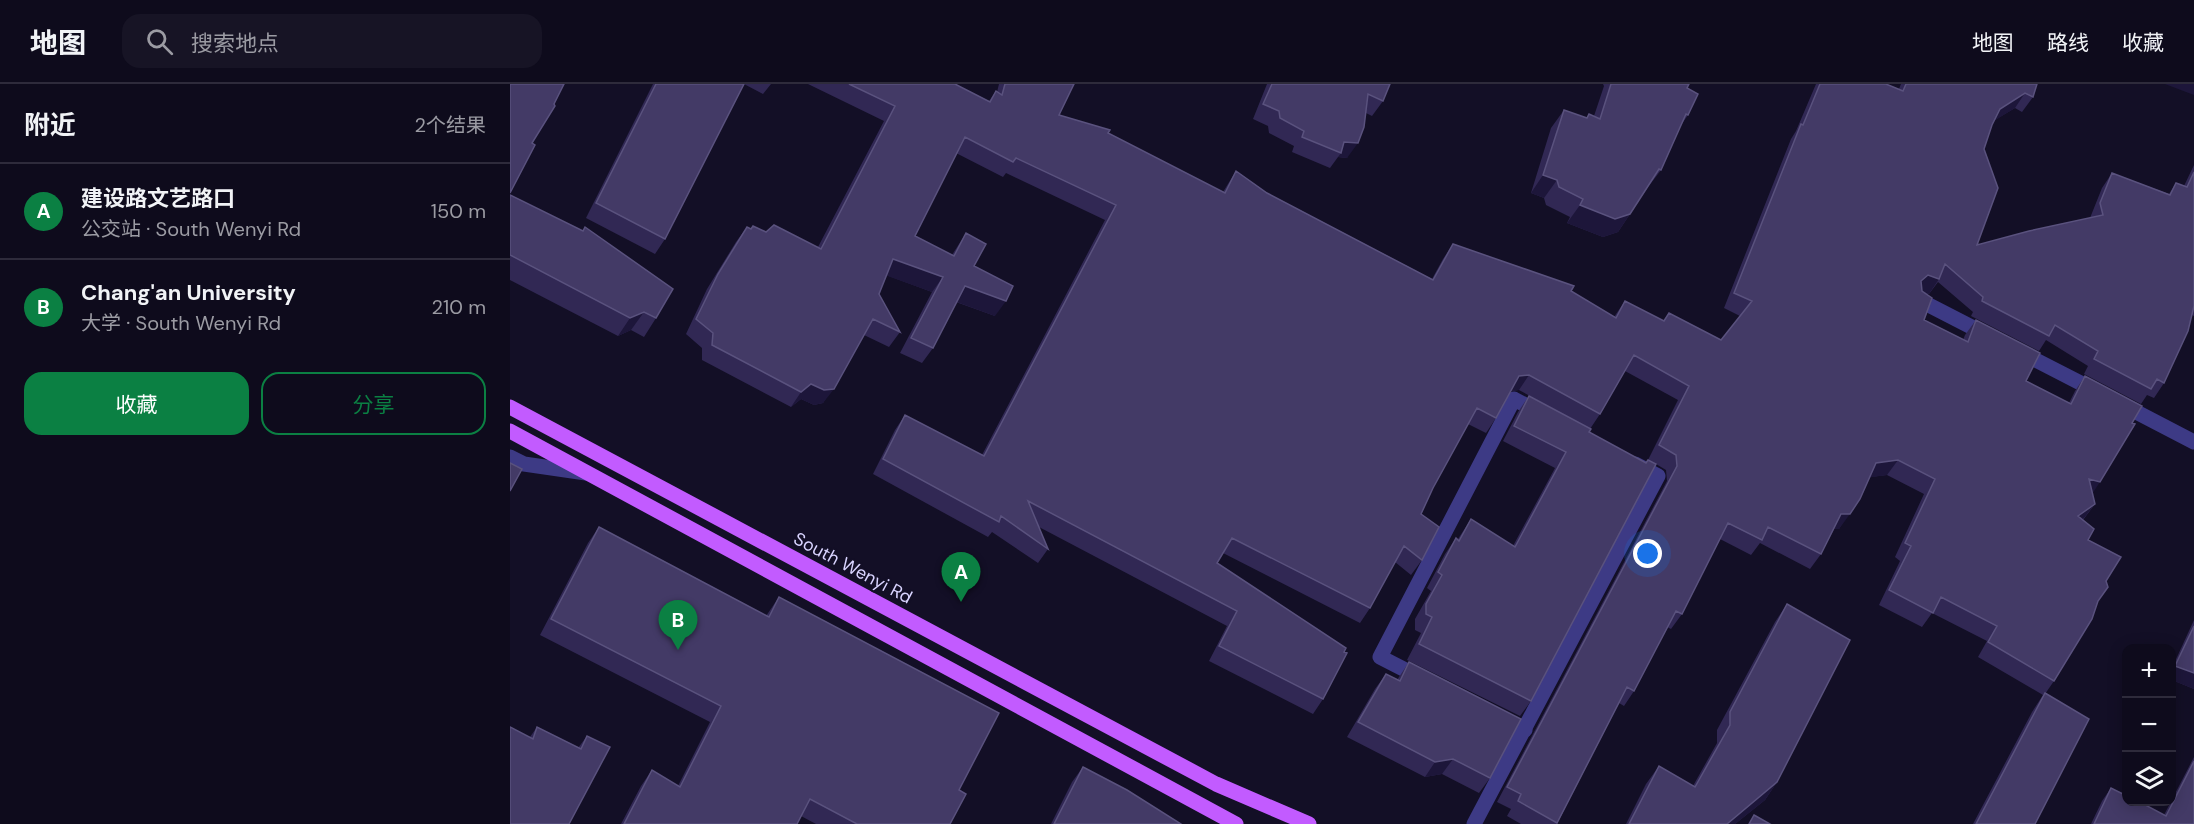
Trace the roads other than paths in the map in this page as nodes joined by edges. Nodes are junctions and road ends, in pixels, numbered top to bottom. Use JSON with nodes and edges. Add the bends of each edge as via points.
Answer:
{"nodes":[{"id":1,"x":1919,"y":300,"type":"edge"},
{"id":2,"x":510,"y":407,"type":"edge"},
{"id":3,"x":1556,"y":421,"type":"edge"},
{"id":4,"x":510,"y":431,"type":"edge"},
{"id":5,"x":2194,"y":442,"type":"edge"},
{"id":6,"x":1617,"y":454,"type":"edge"},
{"id":7,"x":510,"y":457,"type":"edge"},
{"id":8,"x":589,"y":473,"type":"junction"},
{"id":9,"x":1432,"y":683,"type":"edge"},
{"id":10,"x":1484,"y":710,"type":"edge"},
{"id":11,"x":1525,"y":730,"type":"junction"},
{"id":12,"x":1236,"y":824,"type":"edge"},
{"id":13,"x":1309,"y":824,"type":"edge"},
{"id":14,"x":1474,"y":824,"type":"edge"}],
"edges":[{"from":1,"to":5,"type":"street"},
{"from":2,"to":13,"type":"main road","name":"South Wenyi Rd","via":[[1216,784]]},
{"from":3,"to":9,"type":"street","via":[[1514,399],[1380,657]]},
{"from":4,"to":8,"type":"main road"},
{"from":6,"to":11,"type":"street","via":[[1658,477]]},
{"from":7,"to":8,"type":"street","via":[[524,464]]},
{"from":8,"to":12,"type":"main road"},
{"from":10,"to":11,"type":"street"},
{"from":11,"to":14,"type":"street"}]}
